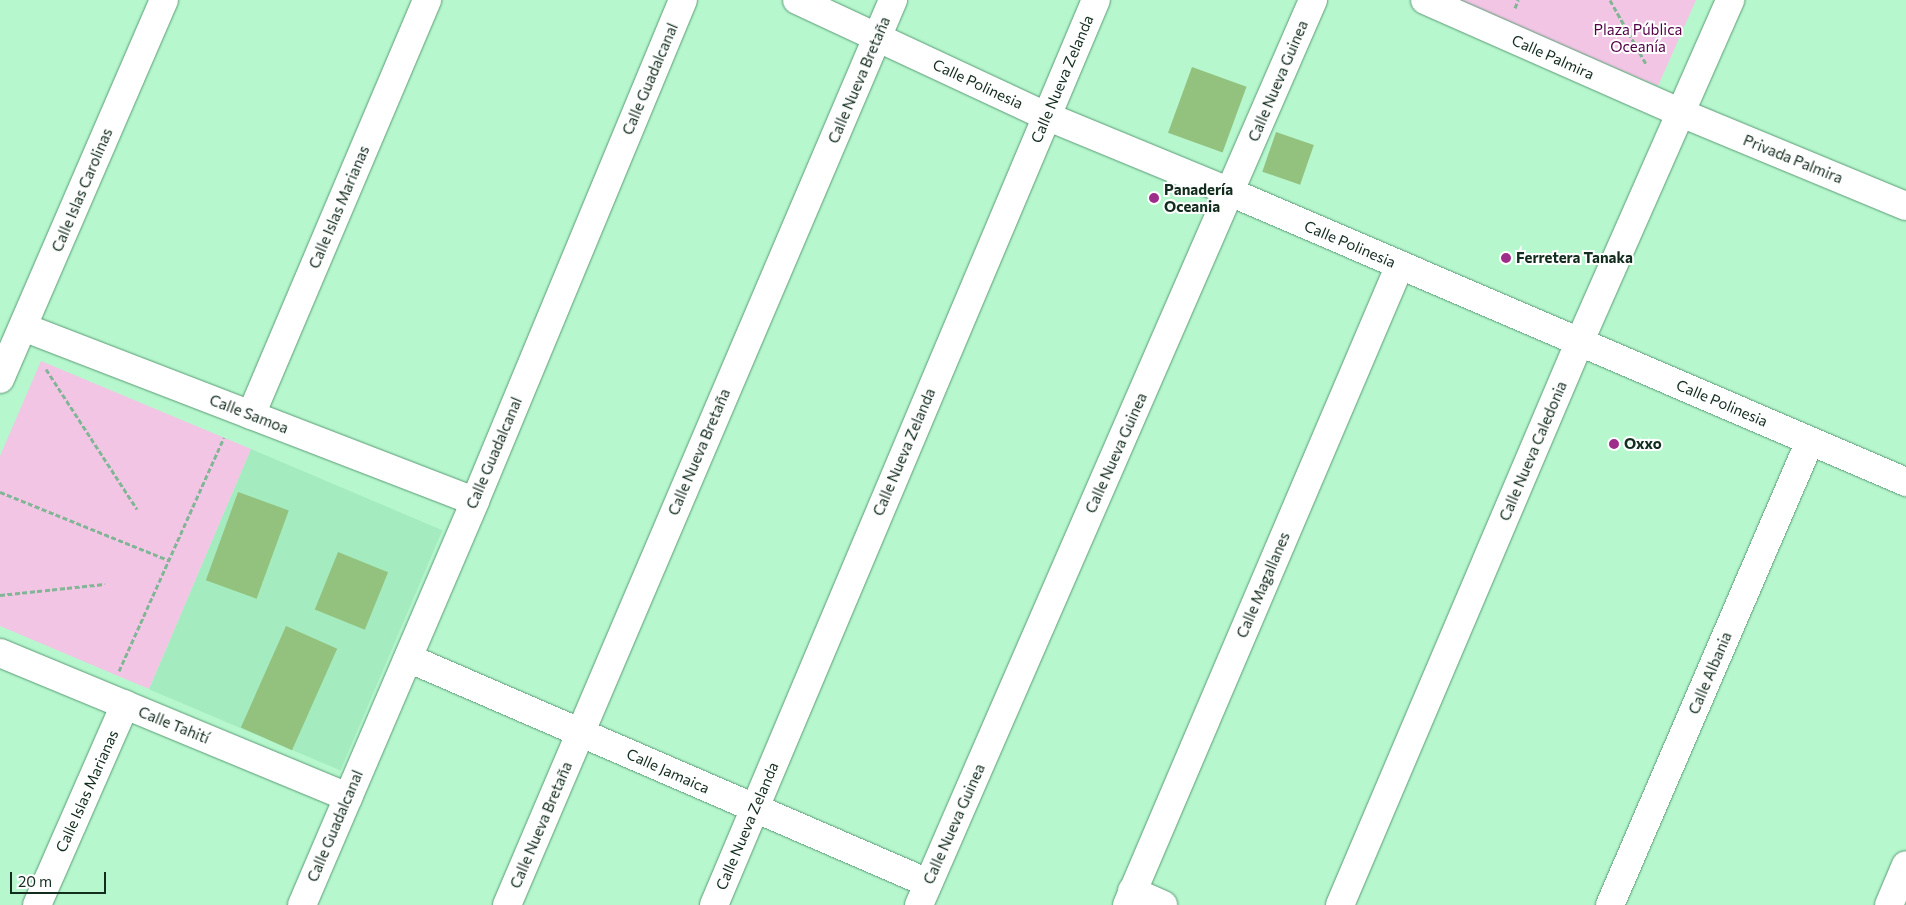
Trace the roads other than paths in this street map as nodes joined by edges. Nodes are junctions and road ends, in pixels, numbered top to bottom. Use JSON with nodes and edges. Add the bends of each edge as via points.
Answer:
{"nodes":[{"id":1,"x":164,"y":0,"type":"edge"},
{"id":2,"x":427,"y":0,"type":"edge"},
{"id":3,"x":683,"y":0,"type":"edge"},
{"id":4,"x":797,"y":0,"type":"edge"},
{"id":5,"x":893,"y":0,"type":"edge"},
{"id":6,"x":1096,"y":0,"type":"edge"},
{"id":7,"x":1313,"y":0,"type":"edge"},
{"id":8,"x":1425,"y":0,"type":"edge"},
{"id":9,"x":1730,"y":0,"type":"edge"},
{"id":10,"x":877,"y":36,"type":"junction"},
{"id":11,"x":1681,"y":113,"type":"junction"},
{"id":12,"x":1046,"y":116,"type":"junction"},
{"id":13,"x":1230,"y":192,"type":"junction"},
{"id":14,"x":1906,"y":206,"type":"edge"},
{"id":15,"x":1400,"y":265,"type":"junction"},
{"id":16,"x":23,"y":328,"type":"junction"},
{"id":17,"x":1579,"y":343,"type":"junction"},
{"id":18,"x":0,"y":379,"type":"edge"},
{"id":19,"x":251,"y":415,"type":"junction"},
{"id":20,"x":1810,"y":441,"type":"junction"},
{"id":21,"x":1906,"y":482,"type":"edge"},
{"id":22,"x":475,"y":501,"type":"junction"},
{"id":23,"x":0,"y":653,"type":"edge"},
{"id":24,"x":408,"y":658,"type":"junction"},
{"id":25,"x":125,"y":705,"type":"junction"},
{"id":26,"x":580,"y":733,"type":"junction"},
{"id":27,"x":348,"y":797,"type":"junction"},
{"id":28,"x":754,"y":809,"type":"junction"},
{"id":29,"x":1906,"y":865,"type":"edge"},
{"id":30,"x":924,"y":894,"type":"edge"},
{"id":31,"x":1130,"y":898,"type":"edge"},
{"id":32,"x":37,"y":905,"type":"edge"},
{"id":33,"x":302,"y":905,"type":"edge"},
{"id":34,"x":507,"y":905,"type":"edge"},
{"id":35,"x":714,"y":905,"type":"edge"},
{"id":36,"x":1163,"y":905,"type":"edge"},
{"id":37,"x":1340,"y":905,"type":"edge"},
{"id":38,"x":1610,"y":905,"type":"edge"},
{"id":39,"x":1888,"y":905,"type":"edge"}],
"edges":[{"from":1,"to":16,"type":"street","name":"Calle Islas Carolinas"},
{"from":2,"to":19,"type":"street","name":"Calle Islas Marianas"},
{"from":3,"to":22,"type":"street","name":"Calle Guadalcanal"},
{"from":4,"to":10,"type":"street","name":"Calle Polinesia"},
{"from":5,"to":10,"type":"street","name":"Calle Nueva Bretaña"},
{"from":6,"to":12,"type":"street","name":"Calle Nueva Zelanda"},
{"from":7,"to":13,"type":"street","name":"Calle Nueva Guinea"},
{"from":8,"to":11,"type":"street","name":"Calle Palmira"},
{"from":9,"to":11,"type":"street","name":"Calle Nueva Caledonia"},
{"from":10,"to":12,"type":"street","name":"Calle Polinesia"},
{"from":10,"to":26,"type":"street","name":"Calle Nueva Bretaña"},
{"from":11,"to":14,"type":"street","name":"Privada Palmira"},
{"from":11,"to":17,"type":"street","name":"Calle Nueva Caledonia"},
{"from":12,"to":13,"type":"street","name":"Calle Polinesia"},
{"from":12,"to":28,"type":"street","name":"Calle Nueva Zelanda"},
{"from":13,"to":15,"type":"street","name":"Calle Polinesia"},
{"from":13,"to":30,"type":"street","name":"Calle Nueva Guinea"},
{"from":15,"to":17,"type":"street","name":"Calle Polinesia"},
{"from":15,"to":31,"type":"street","name":"Calle Magallanes"},
{"from":16,"to":18,"type":"street","name":"Calle Islas Carolinas"},
{"from":16,"to":19,"type":"street","name":"Calle Samoa"},
{"from":17,"to":20,"type":"street","name":"Calle Polinesia"},
{"from":17,"to":37,"type":"street","name":"Calle Nueva Caledonia"},
{"from":19,"to":22,"type":"street","name":"Calle Samoa"},
{"from":20,"to":21,"type":"street","name":"Calle Polinesia"},
{"from":20,"to":38,"type":"street","name":"Calle Albania"},
{"from":22,"to":24,"type":"street","name":"Calle Guadalcanal"},
{"from":23,"to":25,"type":"street","name":"Calle Tahití"},
{"from":24,"to":26,"type":"street","name":"Calle Jamaica"},
{"from":24,"to":27,"type":"street","name":"Calle Guadalcanal"},
{"from":25,"to":27,"type":"street","name":"Calle Tahití"},
{"from":25,"to":32,"type":"street","name":"Calle Islas Marianas"},
{"from":26,"to":28,"type":"street","name":"Calle Jamaica"},
{"from":26,"to":34,"type":"street","name":"Calle Nueva Bretaña"},
{"from":27,"to":33,"type":"street","name":"Calle Guadalcanal"},
{"from":28,"to":30,"type":"street","name":"Calle Jamaica"},
{"from":28,"to":35,"type":"street","name":"Calle Nueva Zelanda"},
{"from":29,"to":39,"type":"street"},
{"from":31,"to":36,"type":"street"}]}
